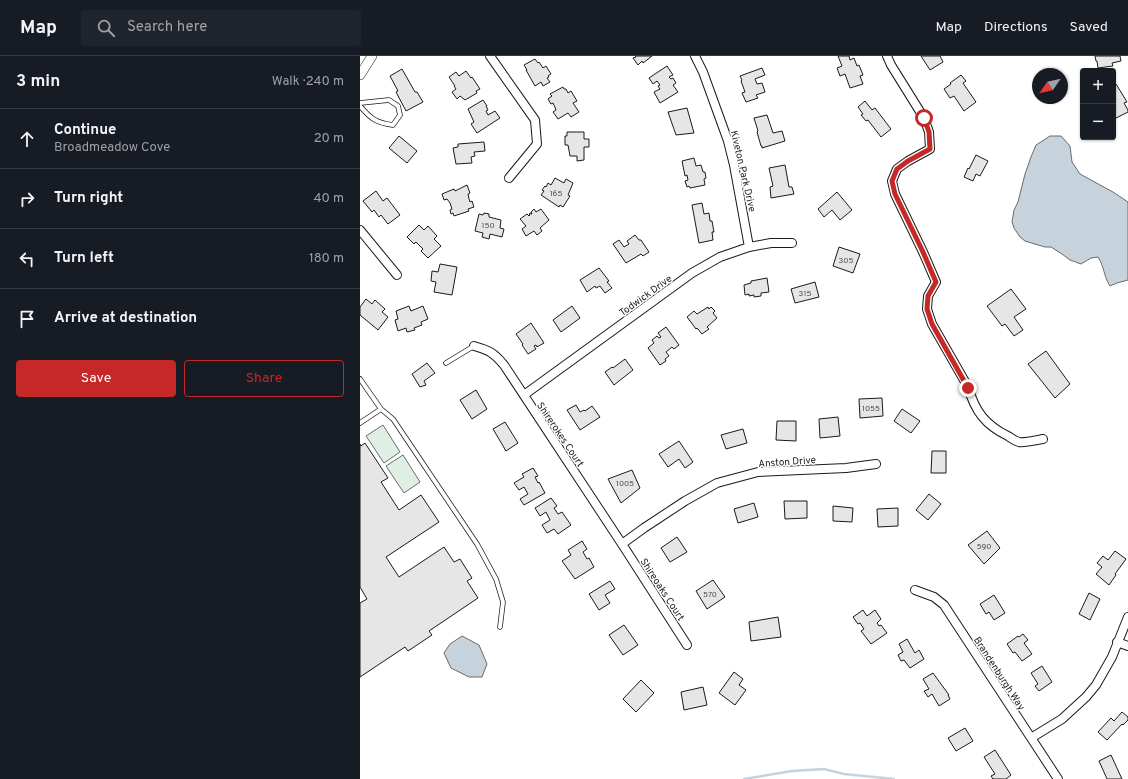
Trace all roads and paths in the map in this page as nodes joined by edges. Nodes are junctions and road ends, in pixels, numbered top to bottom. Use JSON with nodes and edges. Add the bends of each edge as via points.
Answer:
{"nodes":[{"id":1,"x":372,"y":56,"type":"edge"},
{"id":2,"x":490,"y":56,"type":"edge"},
{"id":3,"x":695,"y":56,"type":"edge"},
{"id":4,"x":887,"y":56,"type":"edge"},
{"id":5,"x":360,"y":75,"type":"edge"},
{"id":6,"x":360,"y":104,"type":"edge"},
{"id":7,"x":509,"y":178,"type":"dead end"},
{"id":8,"x":360,"y":230,"type":"edge"},
{"id":9,"x":792,"y":243,"type":"dead end"},
{"id":10,"x":750,"y":247,"type":"junction"},
{"id":11,"x":397,"y":275,"type":"dead end"},
{"id":12,"x":474,"y":346,"type":"joint"},
{"id":13,"x":446,"y":363,"type":"dead end"},
{"id":14,"x":360,"y":379,"type":"edge"},
{"id":15,"x":524,"y":395,"type":"junction"},
{"id":16,"x":381,"y":409,"type":"junction"},
{"id":17,"x":360,"y":423,"type":"edge"},
{"id":18,"x":1043,"y":439,"type":"dead end"},
{"id":19,"x":876,"y":464,"type":"dead end"},
{"id":20,"x":622,"y":544,"type":"junction"},
{"id":21,"x":915,"y":590,"type":"dead end"},
{"id":22,"x":1128,"y":617,"type":"edge"},
{"id":23,"x":500,"y":627,"type":"dead end"},
{"id":24,"x":1118,"y":642,"type":"junction"},
{"id":25,"x":687,"y":645,"type":"dead end"},
{"id":26,"x":1128,"y":646,"type":"edge"},
{"id":27,"x":1031,"y":738,"type":"junction"},
{"id":28,"x":1058,"y":779,"type":"edge"}],
"edges":[{"from":1,"to":5,"type":"street"},
{"from":2,"to":7,"type":"street","via":[[535,120],[537,144]]},
{"from":3,"to":10,"type":"street","name":"Kiveton Park Drive","via":[[728,141]]},
{"from":4,"to":18,"type":"street","via":[[924,118],[929,132],[930,149],[897,169],[892,181],[895,194],[936,282],[928,296],[927,309],[932,324],[984,420],[996,431],[1019,442]]},
{"from":6,"to":6,"type":"lane","via":[[369,116],[383,124],[393,125],[400,115],[398,106],[389,100]]},
{"from":8,"to":11,"type":"street"},
{"from":9,"to":10,"type":"street","name":"Todwick Drive"},
{"from":10,"to":15,"type":"street","name":"Todwick Drive","via":[[720,257],[692,273]]},
{"from":12,"to":13,"type":"lane"},
{"from":12,"to":15,"type":"street","name":"Shirerokes Court","via":[[487,350],[498,358]]},
{"from":14,"to":16,"type":"lane"},
{"from":15,"to":20,"type":"street","name":"Shirerokes Court"},
{"from":16,"to":17,"type":"lane"},
{"from":16,"to":23,"type":"lane","via":[[393,419],[476,544],[496,579],[503,602]]},
{"from":19,"to":20,"type":"street","name":"Anston Drive","via":[[758,472],[717,482],[684,501]]},
{"from":20,"to":25,"type":"street","name":"Shireoaks Court"},
{"from":21,"to":27,"type":"street","name":"Brandenburgh Way","via":[[944,605]]},
{"from":22,"to":24,"type":"street"},
{"from":24,"to":26,"type":"street"},
{"from":24,"to":27,"type":"street","via":[[1096,685],[1086,697],[1062,719]]},
{"from":27,"to":28,"type":"street","name":"Brandenburgh Way"}]}
